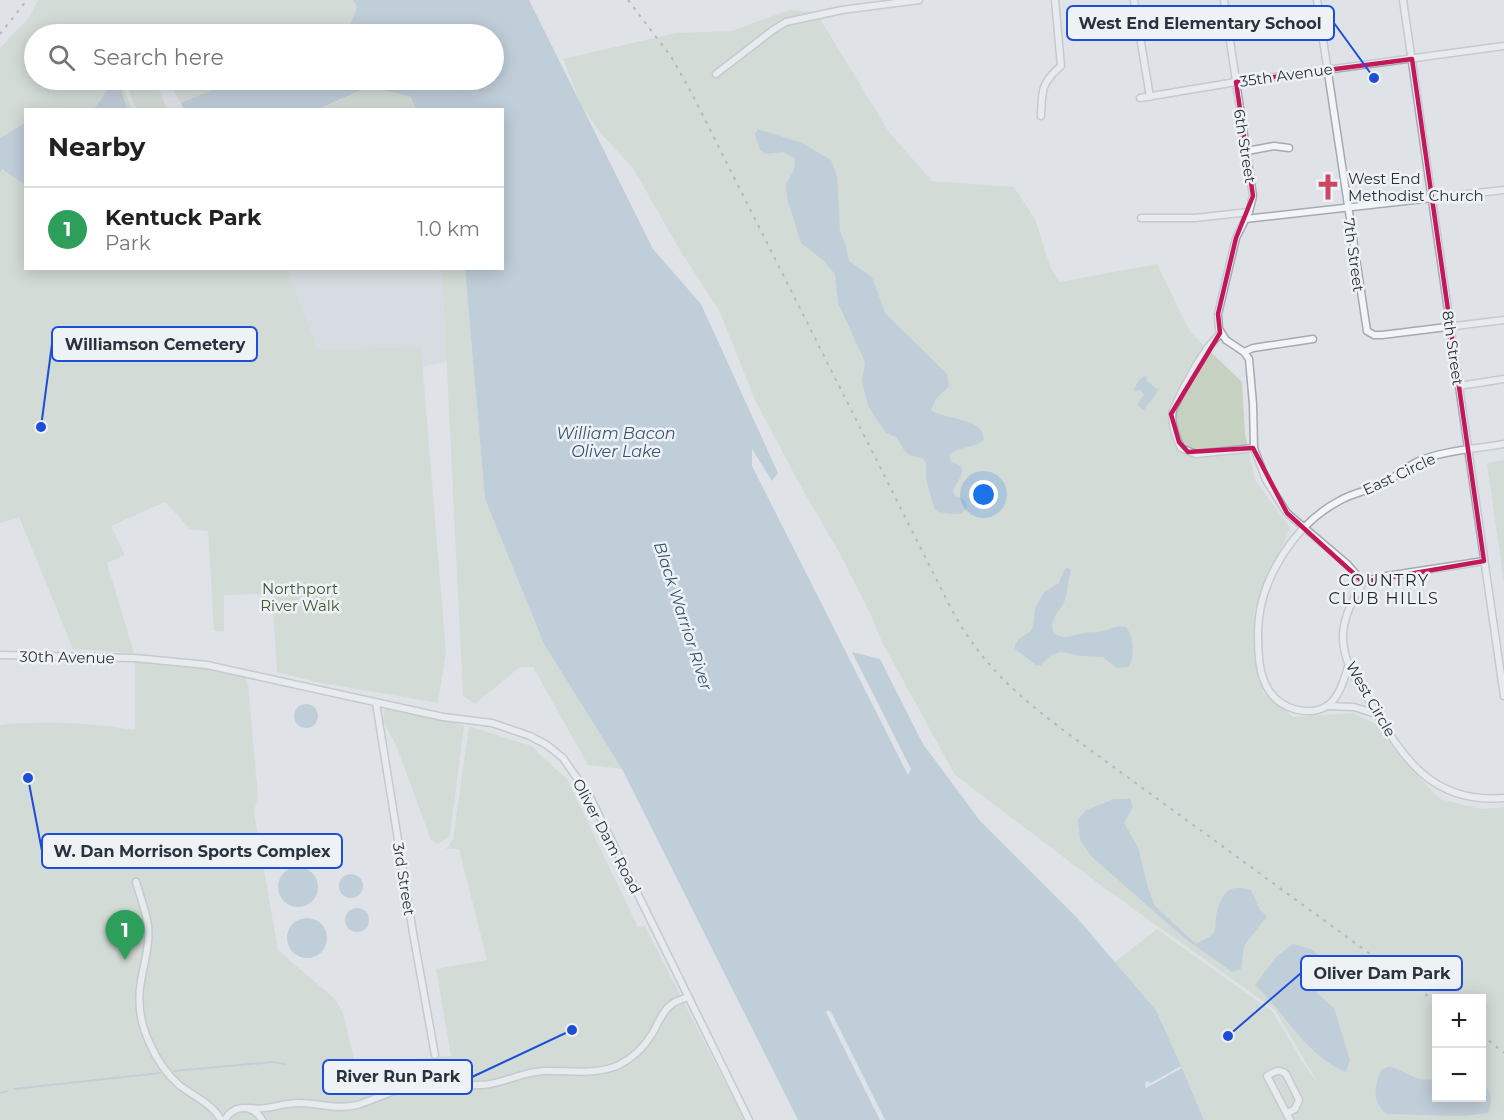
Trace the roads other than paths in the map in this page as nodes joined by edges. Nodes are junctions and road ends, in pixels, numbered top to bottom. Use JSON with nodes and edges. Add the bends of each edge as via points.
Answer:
{"nodes":[{"id":1,"x":919,"y":0,"type":"edge"},
{"id":2,"x":1055,"y":0,"type":"edge"},
{"id":3,"x":1134,"y":0,"type":"edge"},
{"id":4,"x":1224,"y":0,"type":"edge"},
{"id":5,"x":1317,"y":0,"type":"edge"},
{"id":6,"x":1403,"y":0,"type":"edge"},
{"id":7,"x":1504,"y":46,"type":"edge"},
{"id":8,"x":1412,"y":59,"type":"junction"},
{"id":9,"x":1327,"y":70,"type":"junction"},
{"id":10,"x":716,"y":74,"type":"dead end"},
{"id":11,"x":1236,"y":82,"type":"junction"},
{"id":12,"x":1150,"y":97,"type":"junction"},
{"id":13,"x":1140,"y":98,"type":"dead end"},
{"id":14,"x":1041,"y":116,"type":"dead end"},
{"id":15,"x":1289,"y":148,"type":"dead end"},
{"id":16,"x":1247,"y":151,"type":"junction"},
{"id":17,"x":1504,"y":190,"type":"edge"},
{"id":18,"x":1432,"y":199,"type":"junction"},
{"id":19,"x":1348,"y":208,"type":"junction"},
{"id":20,"x":1249,"y":212,"type":"junction"},
{"id":21,"x":1142,"y":218,"type":"dead end"},
{"id":22,"x":1245,"y":219,"type":"junction"},
{"id":23,"x":1504,"y":320,"type":"edge"},
{"id":24,"x":1450,"y":326,"type":"junction"},
{"id":25,"x":1221,"y":334,"type":"junction"},
{"id":26,"x":1313,"y":339,"type":"dead end"},
{"id":27,"x":1245,"y":352,"type":"junction"},
{"id":28,"x":1504,"y":379,"type":"edge"},
{"id":29,"x":1459,"y":386,"type":"junction"},
{"id":30,"x":1504,"y":444,"type":"edge"},
{"id":31,"x":1254,"y":448,"type":"junction"},
{"id":32,"x":1468,"y":450,"type":"junction"},
{"id":33,"x":1304,"y":528,"type":"junction"},
{"id":34,"x":1484,"y":561,"type":"junction"},
{"id":35,"x":1364,"y":582,"type":"junction"},
{"id":36,"x":0,"y":655,"type":"edge"},
{"id":37,"x":135,"y":658,"type":"joint"},
{"id":38,"x":1348,"y":667,"type":"junction"},
{"id":39,"x":1504,"y":696,"type":"edge"},
{"id":40,"x":376,"y":703,"type":"junction"},
{"id":41,"x":1327,"y":706,"type":"junction"},
{"id":42,"x":1377,"y":714,"type":"junction"},
{"id":43,"x":1504,"y":798,"type":"edge"},
{"id":44,"x":136,"y":882,"type":"dead end"},
{"id":45,"x":688,"y":997,"type":"junction"},
{"id":46,"x":435,"y":1055,"type":"dead end"},
{"id":47,"x":281,"y":1106,"type":"junction"},
{"id":48,"x":210,"y":1107,"type":"junction"},
{"id":49,"x":249,"y":1108,"type":"junction"},
{"id":50,"x":231,"y":1111,"type":"junction"},
{"id":51,"x":1288,"y":1117,"type":"edge"},
{"id":52,"x":223,"y":1120,"type":"edge"},
{"id":53,"x":264,"y":1120,"type":"edge"},
{"id":54,"x":749,"y":1120,"type":"edge"}],
"edges":[{"from":1,"to":10,"type":"street","via":[[786,22]]},
{"from":2,"to":14,"type":"street","via":[[1061,66],[1044,82]]},
{"from":3,"to":12,"type":"street"},
{"from":4,"to":11,"type":"street","name":"6th Street"},
{"from":5,"to":9,"type":"street","name":"7th Street"},
{"from":6,"to":8,"type":"street","name":"8th Street"},
{"from":7,"to":8,"type":"street","name":"35th Avenue"},
{"from":8,"to":9,"type":"street","name":"35th Avenue"},
{"from":8,"to":18,"type":"street","name":"8th Street"},
{"from":9,"to":11,"type":"street","name":"35th Avenue"},
{"from":9,"to":19,"type":"street","name":"7th Street"},
{"from":11,"to":12,"type":"street","name":"35th Avenue"},
{"from":11,"to":16,"type":"street","name":"6th Street"},
{"from":12,"to":13,"type":"street","name":"35th Avenue"},
{"from":15,"to":16,"type":"street","via":[[1274,146]]},
{"from":16,"to":20,"type":"street","name":"6th Street","via":[[1253,196]]},
{"from":17,"to":18,"type":"street"},
{"from":18,"to":19,"type":"street"},
{"from":18,"to":24,"type":"street","name":"8th Street"},
{"from":19,"to":22,"type":"street"},
{"from":19,"to":24,"type":"street","name":"7th Street","via":[[1366,331],[1382,335]]},
{"from":20,"to":21,"type":"street"},
{"from":20,"to":22,"type":"street","name":"6th Street"},
{"from":22,"to":25,"type":"street","name":"6th Street","via":[[1236,237],[1218,314]]},
{"from":23,"to":24,"type":"street"},
{"from":24,"to":29,"type":"street","name":"8th Street"},
{"from":25,"to":27,"type":"street"},
{"from":25,"to":31,"type":"street","via":[[1199,363],[1172,418],[1181,448],[1196,454]]},
{"from":26,"to":27,"type":"street"},
{"from":27,"to":31,"type":"street","via":[[1252,375]]},
{"from":28,"to":29,"type":"street"},
{"from":29,"to":32,"type":"street","name":"8th Street"},
{"from":30,"to":32,"type":"street","name":"East Circle"},
{"from":31,"to":33,"type":"street","via":[[1266,480],[1287,513]]},
{"from":32,"to":33,"type":"street","name":"East Circle","via":[[1417,462],[1384,484],[1339,500]]},
{"from":32,"to":34,"type":"street","name":"8th Street"},
{"from":33,"to":35,"type":"street"},
{"from":33,"to":41,"type":"street","name":"East Circle","via":[[1277,564],[1260,609],[1260,664],[1267,687],[1281,703],[1304,711]]},
{"from":34,"to":35,"type":"street"},
{"from":34,"to":39,"type":"street","name":"8th Street"},
{"from":35,"to":38,"type":"street","name":"West Circle","via":[[1343,627]]},
{"from":36,"to":37,"type":"street","name":"30th Avenue"},
{"from":37,"to":40,"type":"street","name":"Oliver Dam Road","via":[[207,665]]},
{"from":38,"to":41,"type":"street","via":[[1338,692]]},
{"from":38,"to":42,"type":"street","name":"West Circle"},
{"from":40,"to":45,"type":"street","name":"Oliver Dam Road","via":[[492,723],[530,736],[563,758],[590,796]]},
{"from":40,"to":46,"type":"street","name":"3rd Street"},
{"from":41,"to":42,"type":"street","name":"East Circle","via":[[1354,707]]},
{"from":42,"to":43,"type":"street","name":"West Circle","via":[[1409,762],[1427,778],[1462,795],[1486,800]]},
{"from":44,"to":48,"type":"street","via":[[148,926],[139,1000],[142,1024],[154,1052],[177,1083]]},
{"from":45,"to":47,"type":"street","via":[[668,1007],[637,1052],[603,1070],[533,1072],[480,1085],[417,1085],[349,1107],[301,1103]]},
{"from":45,"to":54,"type":"street","name":"Oliver Dam Road"},
{"from":47,"to":49,"type":"street"},
{"from":47,"to":53,"type":"street"},
{"from":48,"to":50,"type":"street"},
{"from":48,"to":52,"type":"street"},
{"from":49,"to":50,"type":"street"},
{"from":49,"to":53,"type":"street"},
{"from":50,"to":52,"type":"street"},
{"from":51,"to":51,"type":"street","via":[[1299,1100],[1286,1074],[1278,1071],[1267,1076]]}]}
